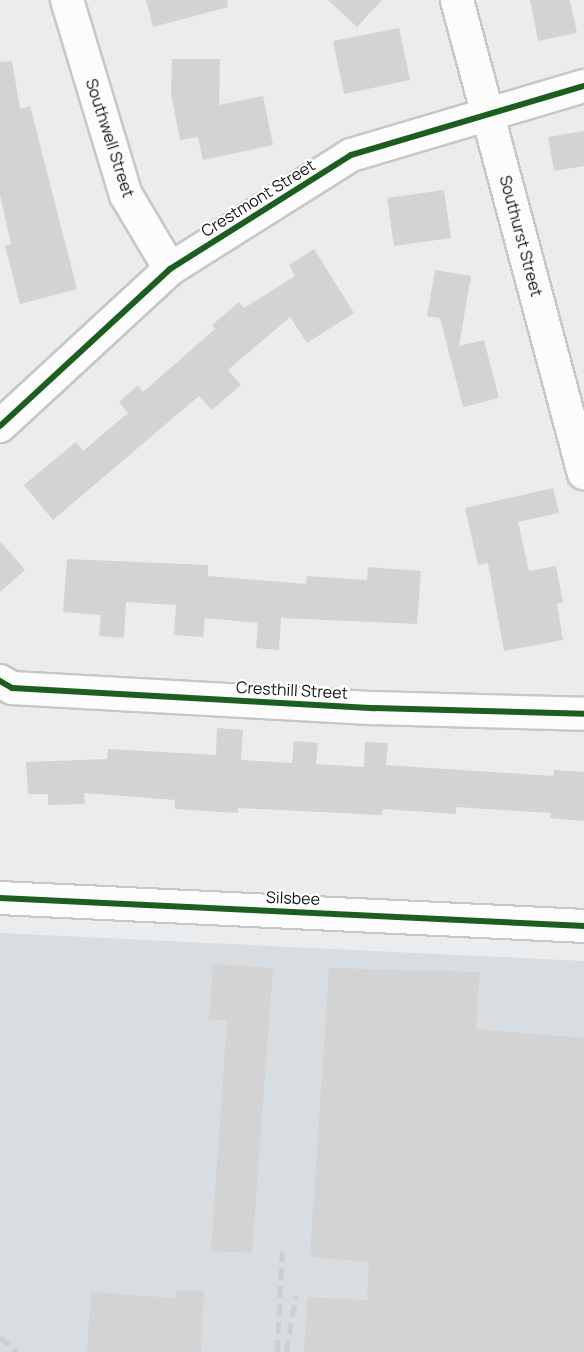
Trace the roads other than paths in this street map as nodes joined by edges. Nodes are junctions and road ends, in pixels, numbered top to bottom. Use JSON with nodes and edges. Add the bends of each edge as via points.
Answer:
{"nodes":[{"id":1,"x":68,"y":0,"type":"edge"},
{"id":2,"x":457,"y":0,"type":"edge"},
{"id":3,"x":584,"y":86,"type":"edge"},
{"id":4,"x":487,"y":112,"type":"junction"},
{"id":5,"x":170,"y":269,"type":"junction"},
{"id":6,"x":0,"y":426,"type":"edge"},
{"id":7,"x":584,"y":473,"type":"edge"},
{"id":8,"x":0,"y":681,"type":"edge"},
{"id":9,"x":584,"y":714,"type":"edge"},
{"id":10,"x":0,"y":898,"type":"edge"},
{"id":11,"x":584,"y":926,"type":"edge"}],
"edges":[{"from":1,"to":5,"type":"street","name":"Southwell Street","via":[[126,195]]},
{"from":2,"to":4,"type":"street","name":"Southurst Street"},
{"from":3,"to":4,"type":"street","name":"Crestmont Street"},
{"from":4,"to":5,"type":"street","name":"Crestmont Street","via":[[351,155]]},
{"from":4,"to":7,"type":"street","name":"Southurst Street"},
{"from":5,"to":6,"type":"street","name":"Crestmont Street"},
{"from":8,"to":9,"type":"street","name":"Cresthill Street","via":[[24,689],[374,708]]},
{"from":10,"to":11,"type":"street","name":"Silsbee"}]}
